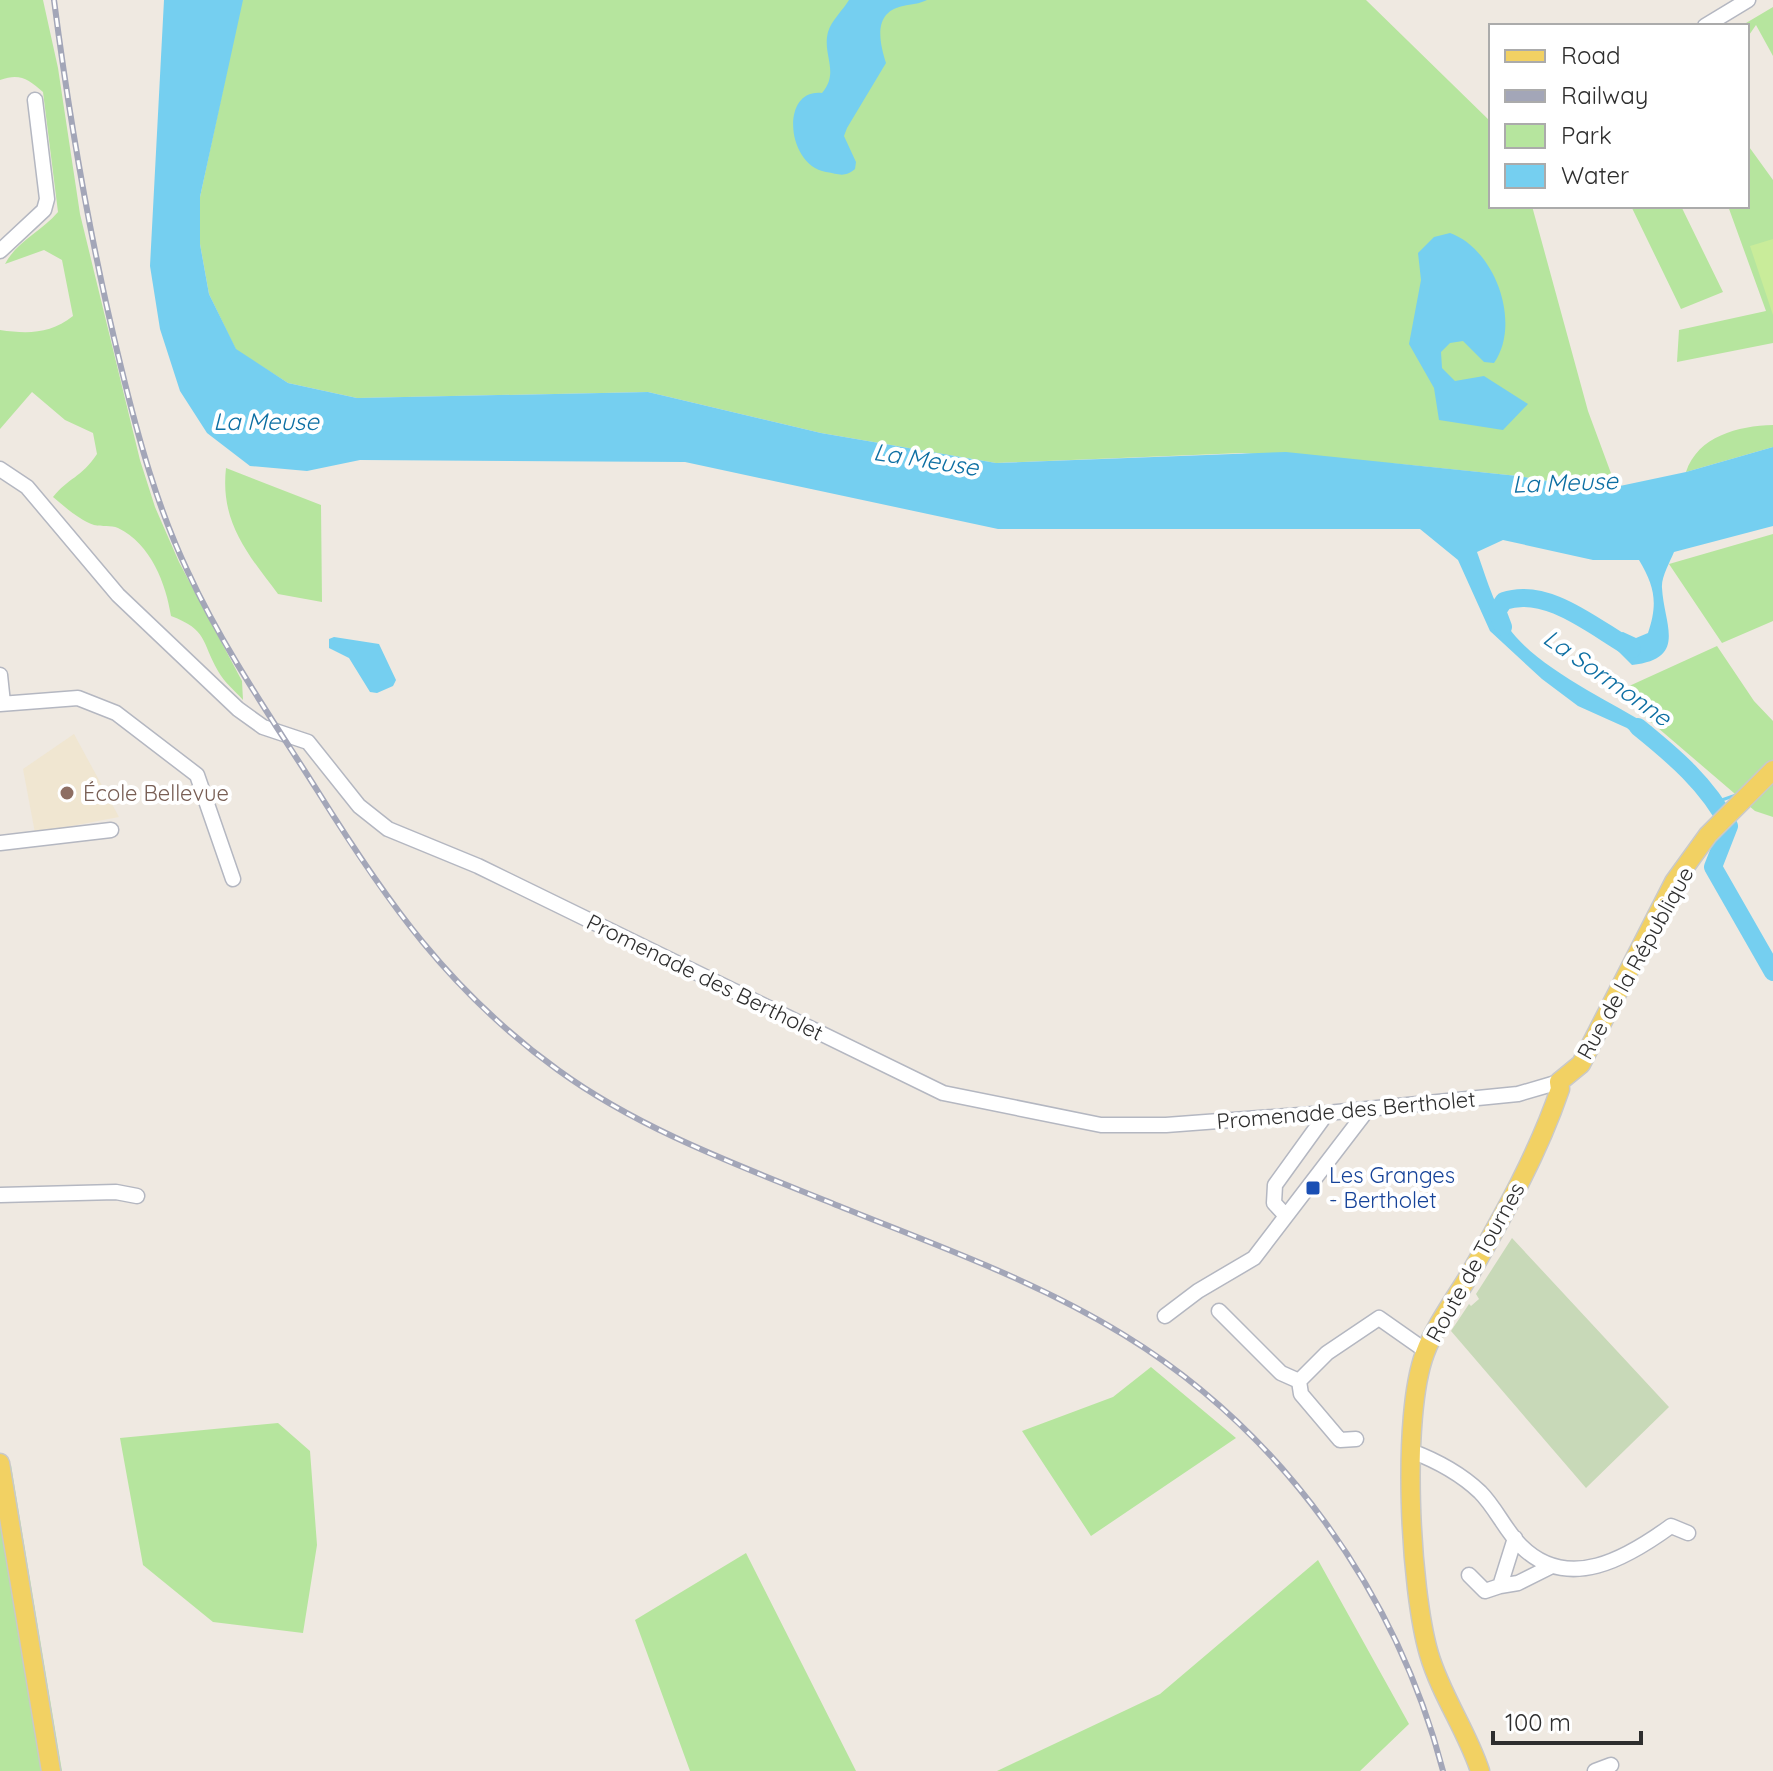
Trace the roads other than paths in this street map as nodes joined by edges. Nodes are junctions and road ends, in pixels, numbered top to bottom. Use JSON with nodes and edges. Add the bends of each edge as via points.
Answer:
{"nodes":[{"id":1,"x":1748,"y":0,"type":"edge"},
{"id":2,"x":1708,"y":24,"type":"edge"},
{"id":3,"x":35,"y":100,"type":"dead end"},
{"id":4,"x":0,"y":251,"type":"edge"},
{"id":5,"x":0,"y":469,"type":"edge"},
{"id":6,"x":0,"y":675,"type":"edge"},
{"id":7,"x":2,"y":704,"type":"edge"},
{"id":8,"x":1773,"y":770,"type":"edge"},
{"id":9,"x":111,"y":830,"type":"dead end"},
{"id":10,"x":0,"y":843,"type":"edge"},
{"id":11,"x":233,"y":879,"type":"dead end"},
{"id":12,"x":1559,"y":1082,"type":"junction"},
{"id":13,"x":1368,"y":1109,"type":"junction"},
{"id":14,"x":1327,"y":1113,"type":"junction"},
{"id":15,"x":0,"y":1195,"type":"edge"},
{"id":16,"x":137,"y":1196,"type":"dead end"},
{"id":17,"x":1286,"y":1216,"type":"junction"},
{"id":18,"x":1219,"y":1311,"type":"dead end"},
{"id":19,"x":1165,"y":1316,"type":"dead end"},
{"id":20,"x":1426,"y":1351,"type":"junction"},
{"id":21,"x":1299,"y":1381,"type":"junction"},
{"id":22,"x":1356,"y":1439,"type":"dead end"},
{"id":23,"x":1411,"y":1451,"type":"junction"},
{"id":24,"x":0,"y":1463,"type":"edge"},
{"id":25,"x":1688,"y":1533,"type":"dead end"},
{"id":26,"x":1515,"y":1538,"type":"junction"},
{"id":27,"x":1552,"y":1566,"type":"junction"},
{"id":28,"x":1469,"y":1575,"type":"dead end"},
{"id":29,"x":1500,"y":1586,"type":"junction"},
{"id":30,"x":1611,"y":1765,"type":"dead end"},
{"id":31,"x":51,"y":1771,"type":"edge"},
{"id":32,"x":1480,"y":1771,"type":"edge"},
{"id":33,"x":1595,"y":1771,"type":"edge"}],
"edges":[{"from":1,"to":2,"type":"street"},
{"from":3,"to":4,"type":"street","via":[[47,199],[44,210]]},
{"from":5,"to":14,"type":"street","name":"Promenade des Bertholet","via":[[27,487],[118,595],[238,709],[263,727],[308,742],[359,806],[396,834],[478,866],[943,1093],[1101,1125]]},
{"from":6,"to":7,"type":"street"},
{"from":7,"to":11,"type":"street","via":[[78,698],[116,713],[197,775]]},
{"from":8,"to":12,"type":"main road","name":"Rue de la République","via":[[1708,835],[1674,882],[1581,1064]]},
{"from":9,"to":10,"type":"street"},
{"from":12,"to":13,"type":"street","name":"Promenade des Bertholet","via":[[1518,1094]]},
{"from":12,"to":20,"type":"main road","name":"Route de Tournes","via":[[1547,1128]]},
{"from":13,"to":14,"type":"street","name":"Promenade des Bertholet"},
{"from":13,"to":17,"type":"street"},
{"from":14,"to":17,"type":"street","via":[[1275,1185],[1274,1203]]},
{"from":15,"to":16,"type":"street"},
{"from":17,"to":19,"type":"street","via":[[1254,1258]]},
{"from":18,"to":21,"type":"street","via":[[1281,1373]]},
{"from":20,"to":21,"type":"street","via":[[1379,1318],[1327,1353]]},
{"from":20,"to":23,"type":"main road","name":"Route de Tournes","via":[[1414,1401]]},
{"from":21,"to":22,"type":"street","via":[[1301,1394],[1340,1440]]},
{"from":23,"to":26,"type":"street","via":[[1463,1477]]},
{"from":23,"to":32,"type":"main road","name":"Route de Tournes","via":[[1420,1607],[1429,1654]]},
{"from":24,"to":31,"type":"main road"},
{"from":25,"to":27,"type":"street","via":[[1671,1526],[1613,1563],[1579,1570]]},
{"from":26,"to":27,"type":"street","via":[[1534,1558]]},
{"from":26,"to":29,"type":"street"},
{"from":27,"to":29,"type":"street"},
{"from":28,"to":29,"type":"street","via":[[1485,1591]]},
{"from":30,"to":33,"type":"street"}]}
